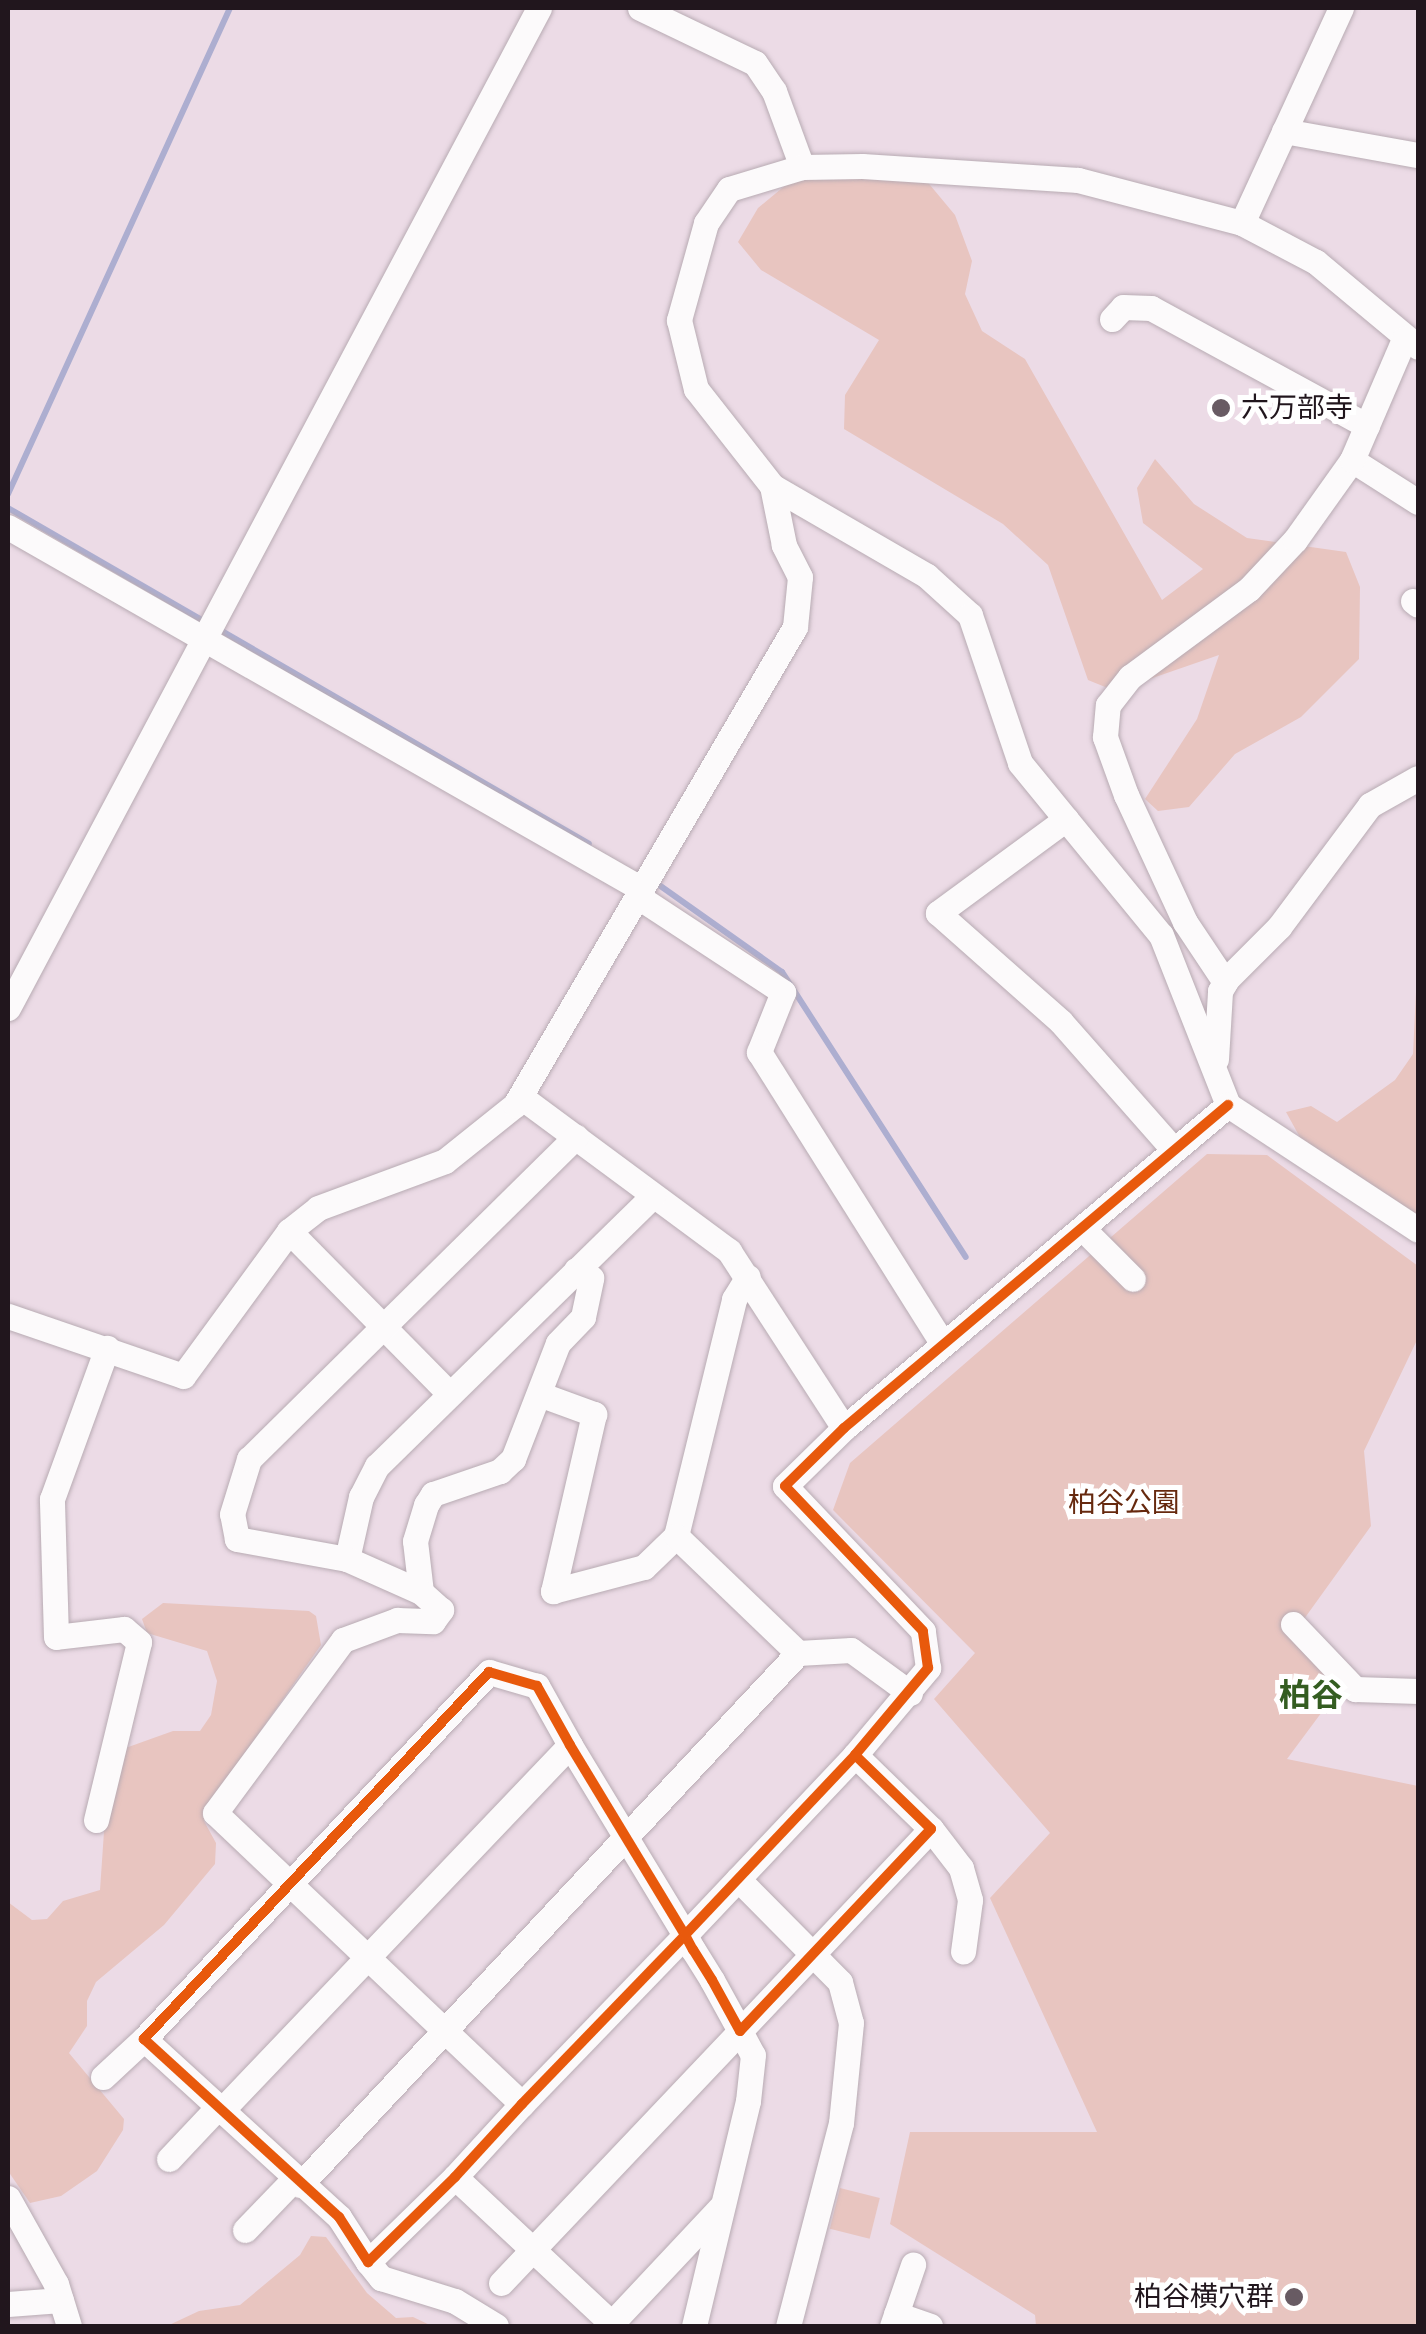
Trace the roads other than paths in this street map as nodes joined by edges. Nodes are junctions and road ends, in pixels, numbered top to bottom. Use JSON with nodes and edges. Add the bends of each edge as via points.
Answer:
{"nodes":[{"id":1,"x":539,"y":8,"type":"edge"},
{"id":2,"x":640,"y":8,"type":"edge"},
{"id":3,"x":1342,"y":8,"type":"edge"},
{"id":4,"x":1284,"y":131,"type":"junction"},
{"id":5,"x":1418,"y":154,"type":"edge"},
{"id":6,"x":802,"y":167,"type":"junction"},
{"id":7,"x":1242,"y":223,"type":"junction"},
{"id":8,"x":1112,"y":319,"type":"dead end"},
{"id":9,"x":1411,"y":343,"type":"edge"},
{"id":10,"x":1366,"y":426,"type":"junction"},
{"id":11,"x":1352,"y":460,"type":"junction"},
{"id":12,"x":772,"y":486,"type":"junction"},
{"id":13,"x":1418,"y":502,"type":"edge"},
{"id":14,"x":8,"y":527,"type":"edge"},
{"id":15,"x":202,"y":637,"type":"junction"},
{"id":16,"x":1418,"y":778,"type":"edge"},
{"id":17,"x":1066,"y":819,"type":"junction"},
{"id":18,"x":639,"y":892,"type":"junction"},
{"id":19,"x":1225,"y":982,"type":"junction"},
{"id":20,"x":8,"y":1008,"type":"edge"},
{"id":21,"x":1216,"y":1069,"type":"junction"},
{"id":22,"x":522,"y":1097,"type":"junction"},
{"id":23,"x":1228,"y":1105,"type":"junction"},
{"id":24,"x":576,"y":1137,"type":"junction"},
{"id":25,"x":1172,"y":1148,"type":"junction"},
{"id":26,"x":653,"y":1196,"type":"junction"},
{"id":27,"x":289,"y":1230,"type":"junction"},
{"id":28,"x":1084,"y":1230,"type":"junction"},
{"id":29,"x":1418,"y":1230,"type":"edge"},
{"id":30,"x":576,"y":1270,"type":"junction"},
{"id":31,"x":748,"y":1278,"type":"junction"},
{"id":32,"x":1134,"y":1280,"type":"dead end"},
{"id":33,"x":8,"y":1316,"type":"edge"},
{"id":34,"x":385,"y":1326,"type":"junction"},
{"id":35,"x":943,"y":1344,"type":"junction"},
{"id":36,"x":107,"y":1348,"type":"junction"},
{"id":37,"x":450,"y":1394,"type":"junction"},
{"id":38,"x":539,"y":1394,"type":"junction"},
{"id":39,"x":844,"y":1428,"type":"junction"},
{"id":40,"x":676,"y":1536,"type":"junction"},
{"id":41,"x":347,"y":1559,"type":"junction"},
{"id":42,"x":421,"y":1592,"type":"junction"},
{"id":43,"x":1293,"y":1624,"type":"dead end"},
{"id":44,"x":798,"y":1653,"type":"junction"},
{"id":45,"x":1418,"y":1691,"type":"edge"},
{"id":46,"x":910,"y":1693,"type":"junction"},
{"id":47,"x":570,"y":1745,"type":"junction"},
{"id":48,"x":855,"y":1754,"type":"junction"},
{"id":49,"x":96,"y":1820,"type":"dead end"},
{"id":50,"x":930,"y":1829,"type":"junction"},
{"id":51,"x":625,"y":1837,"type":"junction"},
{"id":52,"x":738,"y":1879,"type":"junction"},
{"id":53,"x":288,"y":1886,"type":"junction"},
{"id":54,"x":685,"y":1935,"type":"junction"},
{"id":55,"x":962,"y":1952,"type":"dead end"},
{"id":56,"x":816,"y":1955,"type":"junction"},
{"id":57,"x":368,"y":1958,"type":"junction"},
{"id":58,"x":740,"y":2031,"type":"junction"},
{"id":59,"x":445,"y":2032,"type":"junction"},
{"id":60,"x":144,"y":2039,"type":"junction"},
{"id":61,"x":104,"y":2077,"type":"dead end"},
{"id":62,"x":522,"y":2104,"type":"junction"},
{"id":63,"x":219,"y":2110,"type":"junction"},
{"id":64,"x":168,"y":2160,"type":"dead end"},
{"id":65,"x":455,"y":2177,"type":"junction"},
{"id":66,"x":297,"y":2182,"type":"junction"},
{"id":67,"x":8,"y":2198,"type":"edge"},
{"id":68,"x":724,"y":2204,"type":"junction"},
{"id":69,"x":245,"y":2230,"type":"dead end"},
{"id":70,"x":532,"y":2252,"type":"junction"},
{"id":71,"x":368,"y":2262,"type":"junction"},
{"id":72,"x":912,"y":2265,"type":"dead end"},
{"id":73,"x":501,"y":2283,"type":"dead end"},
{"id":74,"x":62,"y":2300,"type":"junction"},
{"id":75,"x":8,"y":2304,"type":"edge"},
{"id":76,"x":894,"y":2320,"type":"edge"},
{"id":77,"x":612,"y":2325,"type":"edge"},
{"id":78,"x":69,"y":2326,"type":"edge"},
{"id":79,"x":496,"y":2326,"type":"edge"},
{"id":80,"x":694,"y":2326,"type":"edge"},
{"id":81,"x":788,"y":2326,"type":"edge"},
{"id":82,"x":930,"y":2326,"type":"edge"}],
"edges":[{"from":1,"to":15,"type":"street"},
{"from":2,"to":6,"type":"street","via":[[755,63],[774,91]]},
{"from":3,"to":4,"type":"street"},
{"from":4,"to":5,"type":"street"},
{"from":4,"to":7,"type":"street"},
{"from":6,"to":7,"type":"street","via":[[1078,180]]},
{"from":6,"to":12,"type":"street","via":[[744,180],[718,201],[679,320],[696,389]]},
{"from":7,"to":9,"type":"street","via":[[1316,262]]},
{"from":8,"to":10,"type":"street","via":[[1135,303],[1151,308]]},
{"from":9,"to":10,"type":"street"},
{"from":10,"to":11,"type":"street"},
{"from":11,"to":13,"type":"street"},
{"from":11,"to":19,"type":"street","via":[[1249,589],[1130,677],[1108,706],[1106,737],[1126,795],[1186,922]]},
{"from":12,"to":17,"type":"street","via":[[952,594],[983,638],[1020,763]]},
{"from":12,"to":18,"type":"street","via":[[784,544],[800,577],[802,608]]},
{"from":14,"to":15,"type":"street"},
{"from":15,"to":18,"type":"street"},
{"from":15,"to":20,"type":"street"},
{"from":16,"to":19,"type":"street","via":[[1370,805],[1289,915]]},
{"from":17,"to":21,"type":"street","via":[[1161,936]]},
{"from":17,"to":25,"type":"street","via":[[938,912],[1061,1022]]},
{"from":18,"to":22,"type":"street"},
{"from":18,"to":35,"type":"street","via":[[782,992],[759,1052]]},
{"from":19,"to":21,"type":"street"},
{"from":21,"to":23,"type":"street"},
{"from":22,"to":24,"type":"street"},
{"from":22,"to":27,"type":"street","via":[[445,1161],[318,1208]]},
{"from":23,"to":25,"type":"street"},
{"from":23,"to":29,"type":"street"},
{"from":24,"to":26,"type":"street"},
{"from":24,"to":34,"type":"street"},
{"from":25,"to":28,"type":"street"},
{"from":26,"to":30,"type":"street"},
{"from":26,"to":31,"type":"street","via":[[722,1244]]},
{"from":27,"to":34,"type":"street"},
{"from":27,"to":36,"type":"street","via":[[184,1376]]},
{"from":28,"to":32,"type":"street"},
{"from":28,"to":35,"type":"street"},
{"from":30,"to":37,"type":"street"},
{"from":30,"to":38,"type":"street","via":[[591,1278],[583,1317],[558,1343]]},
{"from":31,"to":39,"type":"street"},
{"from":31,"to":40,"type":"street","via":[[734,1299]]},
{"from":33,"to":36,"type":"street"},
{"from":34,"to":37,"type":"street"},
{"from":34,"to":41,"type":"street","via":[[249,1458],[232,1514],[232,1531],[247,1545]]},
{"from":35,"to":39,"type":"street"},
{"from":36,"to":49,"type":"street","via":[[52,1499],[56,1637],[124,1629],[139,1642]]},
{"from":37,"to":41,"type":"street","via":[[366,1482]]},
{"from":38,"to":40,"type":"street","via":[[594,1414],[554,1592],[637,1570]]},
{"from":38,"to":42,"type":"street","via":[[507,1467],[447,1488],[426,1504],[415,1541]]},
{"from":39,"to":46,"type":"street","via":[[785,1486],[924,1631],[928,1668]]},
{"from":40,"to":44,"type":"street"},
{"from":41,"to":42,"type":"street"},
{"from":42,"to":53,"type":"street","via":[[437,1603],[438,1617],[397,1620],[343,1640],[214,1813]]},
{"from":43,"to":45,"type":"street","via":[[1355,1688]]},
{"from":44,"to":46,"type":"street","via":[[851,1650]]},
{"from":44,"to":51,"type":"street"},
{"from":46,"to":48,"type":"street"},
{"from":47,"to":51,"type":"street"},
{"from":47,"to":53,"type":"street","via":[[532,1680],[489,1672]]},
{"from":47,"to":57,"type":"street"},
{"from":48,"to":50,"type":"street"},
{"from":48,"to":52,"type":"street"},
{"from":50,"to":55,"type":"street","via":[[962,1868],[970,1900]]},
{"from":50,"to":56,"type":"street"},
{"from":51,"to":54,"type":"street"},
{"from":51,"to":59,"type":"street"},
{"from":52,"to":54,"type":"street"},
{"from":52,"to":56,"type":"street"},
{"from":53,"to":57,"type":"street"},
{"from":53,"to":60,"type":"street"},
{"from":54,"to":58,"type":"street"},
{"from":54,"to":62,"type":"street"},
{"from":56,"to":58,"type":"street"},
{"from":56,"to":81,"type":"street","via":[[840,1982],[851,2023],[841,2123]]},
{"from":57,"to":59,"type":"street"},
{"from":57,"to":63,"type":"street"},
{"from":58,"to":68,"type":"street","via":[[753,2055]]},
{"from":58,"to":70,"type":"street"},
{"from":59,"to":62,"type":"street"},
{"from":59,"to":66,"type":"street"},
{"from":60,"to":61,"type":"street"},
{"from":60,"to":63,"type":"street"},
{"from":62,"to":65,"type":"street"},
{"from":63,"to":64,"type":"street"},
{"from":63,"to":66,"type":"street"},
{"from":65,"to":70,"type":"street"},
{"from":65,"to":71,"type":"street"},
{"from":66,"to":69,"type":"street"},
{"from":66,"to":71,"type":"street","via":[[339,2217]]},
{"from":67,"to":74,"type":"street"},
{"from":68,"to":77,"type":"street"},
{"from":68,"to":80,"type":"street"},
{"from":70,"to":73,"type":"street"},
{"from":70,"to":77,"type":"street"},
{"from":71,"to":79,"type":"street","via":[[381,2278],[455,2301]]},
{"from":72,"to":76,"type":"street"},
{"from":74,"to":75,"type":"street"},
{"from":74,"to":78,"type":"street"},
{"from":76,"to":82,"type":"street"}]}
